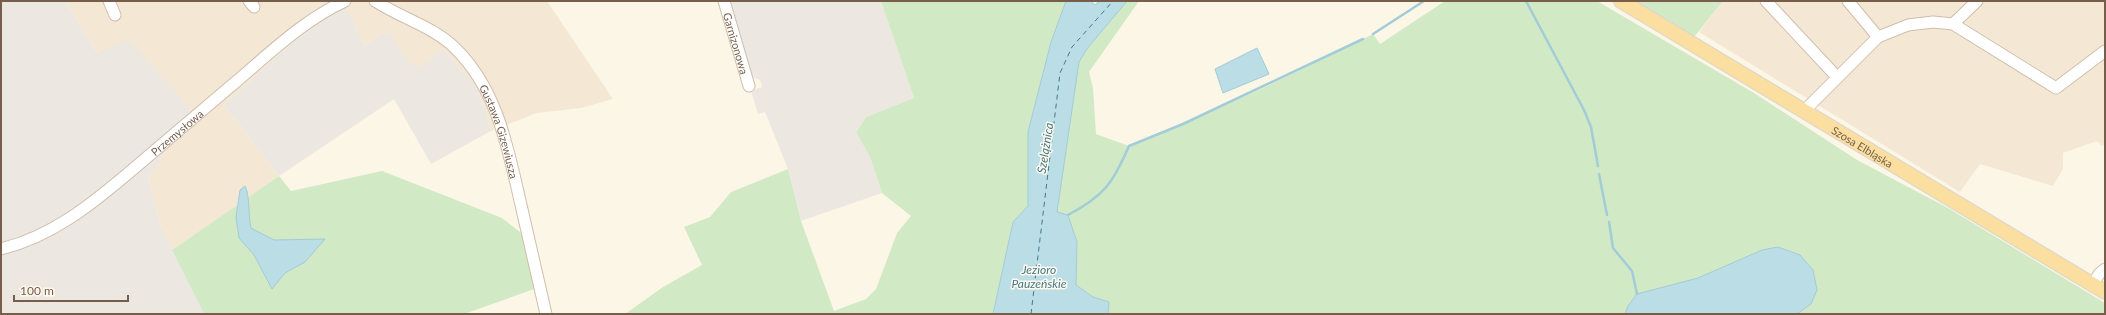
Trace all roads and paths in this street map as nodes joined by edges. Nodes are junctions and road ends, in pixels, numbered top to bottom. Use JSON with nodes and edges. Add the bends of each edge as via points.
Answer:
{"nodes":[{"id":1,"x":109,"y":1,"type":"edge"},
{"id":2,"x":345,"y":1,"type":"edge"},
{"id":3,"x":375,"y":1,"type":"edge"},
{"id":4,"x":724,"y":1,"type":"edge"},
{"id":5,"x":1621,"y":1,"type":"edge"},
{"id":6,"x":1766,"y":1,"type":"edge"},
{"id":7,"x":1848,"y":1,"type":"edge"},
{"id":8,"x":1977,"y":1,"type":"edge"},
{"id":9,"x":115,"y":15,"type":"dead end"},
{"id":10,"x":1953,"y":24,"type":"junction"},
{"id":11,"x":1878,"y":37,"type":"junction"},
{"id":12,"x":2105,"y":51,"type":"edge"},
{"id":13,"x":1837,"y":77,"type":"junction"},
{"id":14,"x":749,"y":86,"type":"dead end"},
{"id":15,"x":1804,"y":111,"type":"junction"},
{"id":16,"x":1,"y":249,"type":"edge"},
{"id":17,"x":2105,"y":270,"type":"edge"},
{"id":18,"x":2099,"y":288,"type":"edge"},
{"id":19,"x":546,"y":314,"type":"edge"}],
"edges":[{"from":1,"to":9,"type":"street"},
{"from":2,"to":16,"type":"street","name":"Przemysłowa","via":[[321,12],[279,45],[100,197],[54,228],[25,243]]},
{"from":3,"to":19,"type":"street","name":"Gustawa Gizewiusza","via":[[396,14],[423,25],[454,47],[474,68],[502,124]]},
{"from":4,"to":14,"type":"street","name":"Garnizonowa"},
{"from":5,"to":15,"type":"main road","name":"Szosa Elbląska"},
{"from":6,"to":13,"type":"street"},
{"from":7,"to":11,"type":"street"},
{"from":8,"to":10,"type":"street"},
{"from":10,"to":11,"type":"street","via":[[1933,22],[1908,25]]},
{"from":10,"to":12,"type":"street","via":[[2056,88]]},
{"from":11,"to":13,"type":"street"},
{"from":13,"to":15,"type":"street"},
{"from":15,"to":18,"type":"main road","name":"Szosa Elbląska"},
{"from":17,"to":18,"type":"street","via":[[2099,274]]}]}
